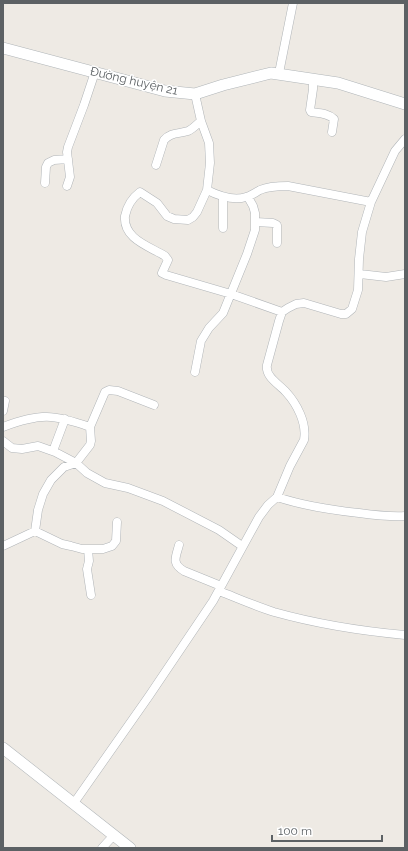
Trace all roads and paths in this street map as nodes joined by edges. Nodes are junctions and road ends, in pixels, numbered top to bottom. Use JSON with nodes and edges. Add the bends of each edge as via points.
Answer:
{"nodes":[{"id":1,"x":293,"y":3,"type":"edge"},
{"id":2,"x":3,"y":48,"type":"edge"},
{"id":3,"x":95,"y":72,"type":"junction"},
{"id":4,"x":279,"y":73,"type":"junction"},
{"id":5,"x":313,"y":79,"type":"junction"},
{"id":6,"x":195,"y":94,"type":"junction"},
{"id":7,"x":405,"y":104,"type":"edge"},
{"id":8,"x":201,"y":121,"type":"junction"},
{"id":9,"x":332,"y":132,"type":"dead end"},
{"id":10,"x":405,"y":139,"type":"edge"},
{"id":11,"x":68,"y":159,"type":"junction"},
{"id":12,"x":156,"y":165,"type":"dead end"},
{"id":13,"x":45,"y":183,"type":"dead end"},
{"id":14,"x":67,"y":186,"type":"dead end"},
{"id":15,"x":207,"y":190,"type":"junction"},
{"id":16,"x":223,"y":196,"type":"junction"},
{"id":17,"x":248,"y":197,"type":"junction"},
{"id":18,"x":371,"y":202,"type":"junction"},
{"id":19,"x":256,"y":222,"type":"junction"},
{"id":20,"x":223,"y":228,"type":"dead end"},
{"id":21,"x":277,"y":243,"type":"dead end"},
{"id":22,"x":360,"y":274,"type":"junction"},
{"id":23,"x":405,"y":274,"type":"edge"},
{"id":24,"x":231,"y":294,"type":"junction"},
{"id":25,"x":282,"y":312,"type":"junction"},
{"id":26,"x":195,"y":372,"type":"dead end"},
{"id":27,"x":5,"y":401,"type":"dead end"},
{"id":28,"x":154,"y":405,"type":"dead end"},
{"id":29,"x":3,"y":410,"type":"edge"},
{"id":30,"x":65,"y":419,"type":"junction"},
{"id":31,"x":3,"y":427,"type":"edge"},
{"id":32,"x":90,"y":427,"type":"junction"},
{"id":33,"x":3,"y":442,"type":"edge"},
{"id":34,"x":53,"y":451,"type":"junction"},
{"id":35,"x":76,"y":463,"type":"junction"},
{"id":36,"x":278,"y":497,"type":"junction"},
{"id":37,"x":405,"y":516,"type":"edge"},
{"id":38,"x":117,"y":522,"type":"dead end"},
{"id":39,"x":35,"y":531,"type":"junction"},
{"id":40,"x":179,"y":545,"type":"dead end"},
{"id":41,"x":3,"y":546,"type":"edge"},
{"id":42,"x":242,"y":546,"type":"junction"},
{"id":43,"x":88,"y":549,"type":"junction"},
{"id":44,"x":220,"y":588,"type":"junction"},
{"id":45,"x":91,"y":595,"type":"dead end"},
{"id":46,"x":405,"y":635,"type":"edge"},
{"id":47,"x":3,"y":748,"type":"edge"},
{"id":48,"x":74,"y":803,"type":"junction"},
{"id":49,"x":114,"y":835,"type":"junction"},
{"id":50,"x":102,"y":848,"type":"edge"},
{"id":51,"x":130,"y":848,"type":"edge"}],
"edges":[{"from":1,"to":4,"type":"street"},
{"from":2,"to":3,"type":"street","name":"Đường huyện 21"},
{"from":3,"to":6,"type":"street","name":"Đường huyện 21","via":[[165,91]]},
{"from":3,"to":11,"type":"street","via":[[68,147]]},
{"from":4,"to":5,"type":"street","name":"Đường huyện 21"},
{"from":4,"to":6,"type":"street","name":"Đường huyện 21"},
{"from":5,"to":7,"type":"street","name":"Đường huyện 21","via":[[338,83]]},
{"from":5,"to":9,"type":"street","via":[[310,110],[331,116],[334,119]]},
{"from":6,"to":8,"type":"street"},
{"from":8,"to":12,"type":"street","via":[[188,131],[167,137]]},
{"from":8,"to":15,"type":"street","via":[[210,152]]},
{"from":10,"to":18,"type":"street","via":[[394,151]]},
{"from":11,"to":13,"type":"street","via":[[48,163]]},
{"from":11,"to":14,"type":"street","via":[[70,176]]},
{"from":15,"to":16,"type":"street"},
{"from":15,"to":24,"type":"street","via":[[197,212],[188,220],[166,216],[157,203],[140,192],[128,205],[126,228],[131,236],[165,256],[168,260],[162,273]]},
{"from":16,"to":17,"type":"street","via":[[233,199]]},
{"from":16,"to":20,"type":"street"},
{"from":17,"to":18,"type":"street","via":[[261,190],[288,186]]},
{"from":17,"to":19,"type":"street","via":[[253,206]]},
{"from":18,"to":22,"type":"street","via":[[362,232]]},
{"from":19,"to":21,"type":"street","via":[[278,225]]},
{"from":19,"to":24,"type":"street"},
{"from":22,"to":23,"type":"street"},
{"from":22,"to":25,"type":"street","via":[[354,304],[349,312],[341,314],[299,303]]},
{"from":24,"to":25,"type":"street"},
{"from":24,"to":26,"type":"street","via":[[223,313],[201,341]]},
{"from":25,"to":36,"type":"street","via":[[267,372],[294,404],[304,425],[305,435]]},
{"from":27,"to":29,"type":"street"},
{"from":28,"to":32,"type":"street","via":[[109,390],[103,396]]},
{"from":30,"to":31,"type":"street","via":[[44,416]]},
{"from":30,"to":32,"type":"street"},
{"from":30,"to":34,"type":"street"},
{"from":32,"to":35,"type":"street","via":[[90,445]]},
{"from":33,"to":34,"type":"street","via":[[12,448],[38,446]]},
{"from":34,"to":35,"type":"street"},
{"from":35,"to":39,"type":"street","via":[[64,467],[51,480],[43,494]]},
{"from":35,"to":42,"type":"street","via":[[105,483],[128,488],[163,501],[219,530]]},
{"from":36,"to":37,"type":"street","via":[[327,510]]},
{"from":36,"to":42,"type":"street","via":[[264,510]]},
{"from":38,"to":43,"type":"street","via":[[116,541],[112,546]]},
{"from":39,"to":41,"type":"street"},
{"from":39,"to":43,"type":"street","via":[[62,544]]},
{"from":40,"to":44,"type":"street","via":[[175,559],[178,567]]},
{"from":42,"to":44,"type":"street"},
{"from":43,"to":45,"type":"street","via":[[87,570]]},
{"from":44,"to":46,"type":"street","via":[[273,611],[312,621]]},
{"from":44,"to":48,"type":"street"},
{"from":47,"to":48,"type":"street"},
{"from":48,"to":49,"type":"street"},
{"from":49,"to":50,"type":"street"},
{"from":49,"to":51,"type":"street"}]}
